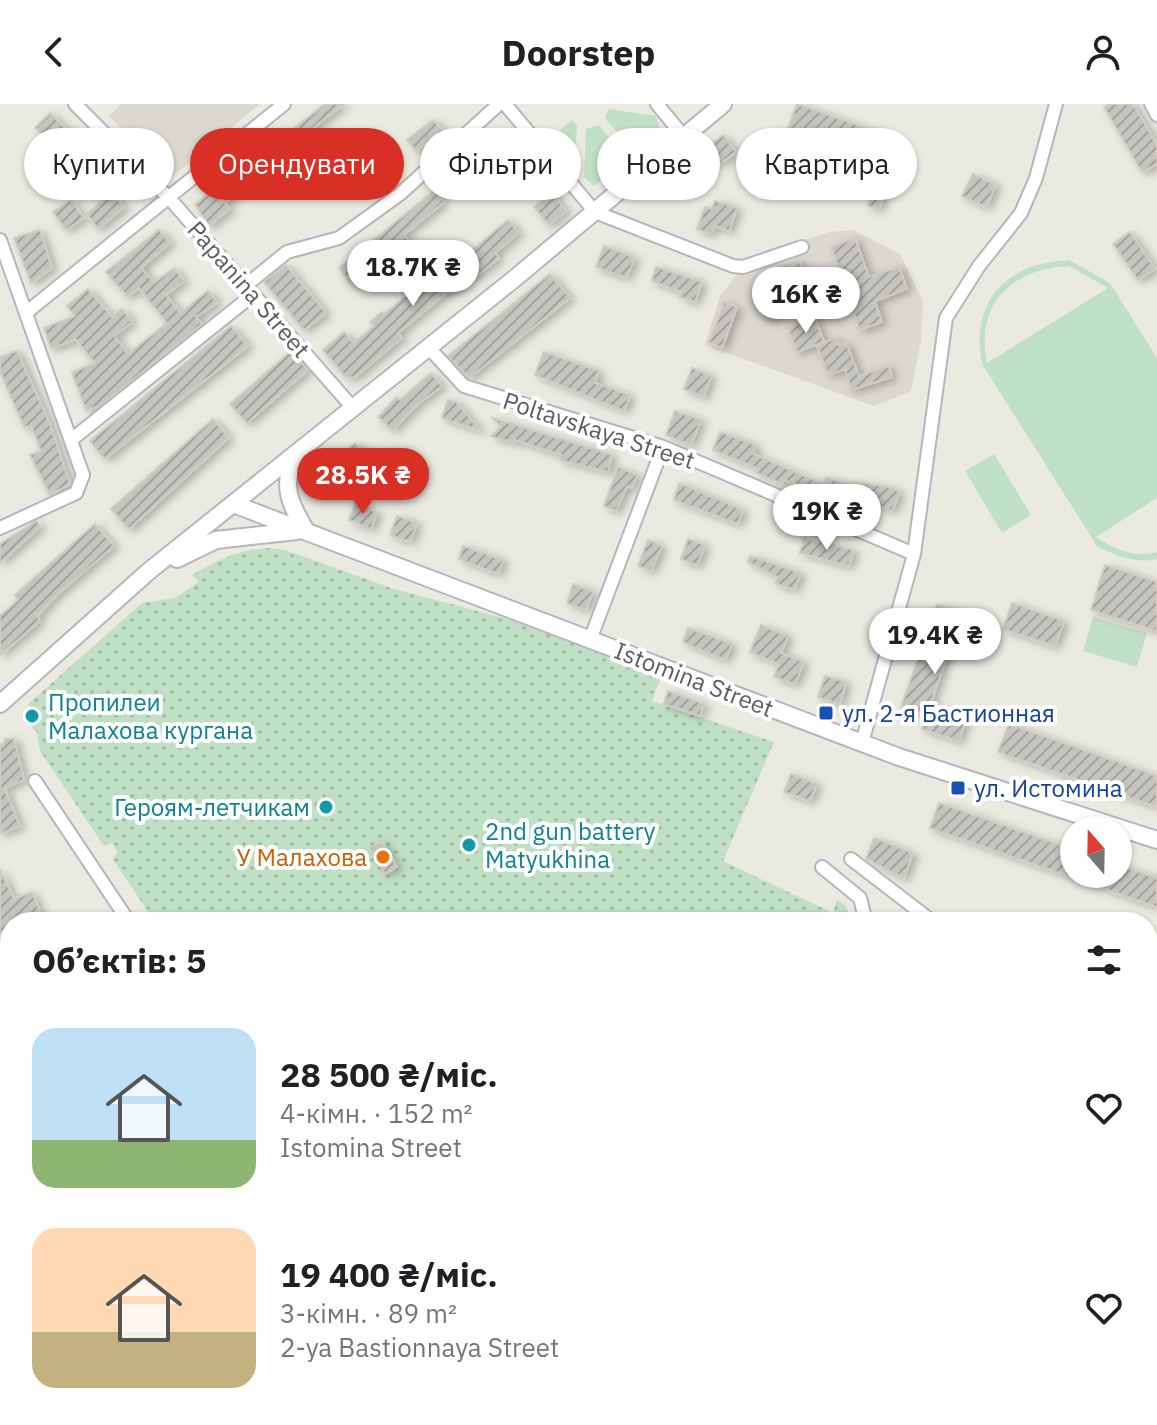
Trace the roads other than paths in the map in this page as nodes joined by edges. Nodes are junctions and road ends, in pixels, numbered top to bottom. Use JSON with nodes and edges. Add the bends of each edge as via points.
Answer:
{"nodes":[{"id":1,"x":75,"y":104,"type":"edge"},
{"id":2,"x":284,"y":104,"type":"edge"},
{"id":3,"x":502,"y":104,"type":"edge"},
{"id":4,"x":657,"y":104,"type":"edge"},
{"id":5,"x":723,"y":104,"type":"edge"},
{"id":6,"x":1056,"y":104,"type":"edge"},
{"id":7,"x":1151,"y":104,"type":"edge"},
{"id":8,"x":1157,"y":115,"type":"edge"},
{"id":9,"x":99,"y":128,"type":"edge"},
{"id":10,"x":677,"y":128,"type":"edge"},
{"id":11,"x":695,"y":128,"type":"edge"},
{"id":12,"x":174,"y":196,"type":"edge"},
{"id":13,"x":169,"y":200,"type":"edge"},
{"id":14,"x":171,"y":200,"type":"edge"},
{"id":15,"x":609,"y":200,"type":"edge"},
{"id":16,"x":595,"y":212,"type":"junction"},
{"id":17,"x":0,"y":240,"type":"edge"},
{"id":18,"x":802,"y":247,"type":"dead end"},
{"id":19,"x":249,"y":290,"type":"junction"},
{"id":20,"x":27,"y":312,"type":"junction"},
{"id":21,"x":429,"y":348,"type":"junction"},
{"id":22,"x":353,"y":408,"type":"junction"},
{"id":23,"x":71,"y":440,"type":"junction"},
{"id":24,"x":663,"y":447,"type":"junction"},
{"id":25,"x":295,"y":456,"type":"junction"},
{"id":26,"x":236,"y":505,"type":"junction"},
{"id":27,"x":0,"y":528,"type":"edge"},
{"id":28,"x":306,"y":531,"type":"junction"},
{"id":29,"x":914,"y":554,"type":"junction"},
{"id":30,"x":149,"y":571,"type":"junction"},
{"id":31,"x":590,"y":640,"type":"junction"},
{"id":32,"x":0,"y":704,"type":"edge"},
{"id":33,"x":862,"y":743,"type":"junction"},
{"id":34,"x":35,"y":781,"type":"dead end"},
{"id":35,"x":1157,"y":841,"type":"edge"},
{"id":36,"x":851,"y":859,"type":"dead end"},
{"id":37,"x":822,"y":867,"type":"dead end"},
{"id":38,"x":122,"y":912,"type":"edge"},
{"id":39,"x":864,"y":912,"type":"edge"},
{"id":40,"x":920,"y":912,"type":"edge"}],
"edges":[{"from":1,"to":9,"type":"street","name":"Papanina Street"},
{"from":2,"to":12,"type":"street"},
{"from":3,"to":16,"type":"street"},
{"from":3,"to":19,"type":"street","via":[[400,194],[339,238],[287,252]]},
{"from":4,"to":10,"type":"street"},
{"from":5,"to":11,"type":"main road"},
{"from":6,"to":29,"type":"street","via":[[1021,213],[946,318]]},
{"from":7,"to":8,"type":"street"},
{"from":13,"to":20,"type":"street"},
{"from":14,"to":19,"type":"street","name":"Papanina Street"},
{"from":15,"to":16,"type":"main road"},
{"from":16,"to":18,"type":"street","via":[[741,267]]},
{"from":16,"to":21,"type":"main road"},
{"from":17,"to":20,"type":"street"},
{"from":19,"to":22,"type":"street","name":"Papanina Street"},
{"from":19,"to":23,"type":"street"},
{"from":20,"to":23,"type":"street"},
{"from":21,"to":22,"type":"main road"},
{"from":21,"to":24,"type":"street","name":"Poltavskaya Street","via":[[464,386]]},
{"from":22,"to":25,"type":"main road"},
{"from":23,"to":27,"type":"street","via":[[83,475],[76,493]]},
{"from":24,"to":29,"type":"street","name":"Poltavskaya Street"},
{"from":24,"to":31,"type":"street"},
{"from":25,"to":26,"type":"main road"},
{"from":25,"to":28,"type":"main road","via":[[287,475],[288,501]]},
{"from":26,"to":28,"type":"main road","name":"Istomina Street"},
{"from":26,"to":30,"type":"main road"},
{"from":28,"to":30,"type":"main road","via":[[216,540]]},
{"from":28,"to":31,"type":"main road","name":"Istomina Street"},
{"from":29,"to":33,"type":"street"},
{"from":30,"to":32,"type":"main road"},
{"from":31,"to":33,"type":"main road","name":"Istomina Street"},
{"from":33,"to":35,"type":"main road","name":"Istomina Street"},
{"from":34,"to":38,"type":"street"},
{"from":36,"to":40,"type":"street"},
{"from":37,"to":39,"type":"street","via":[[860,898]]}]}
